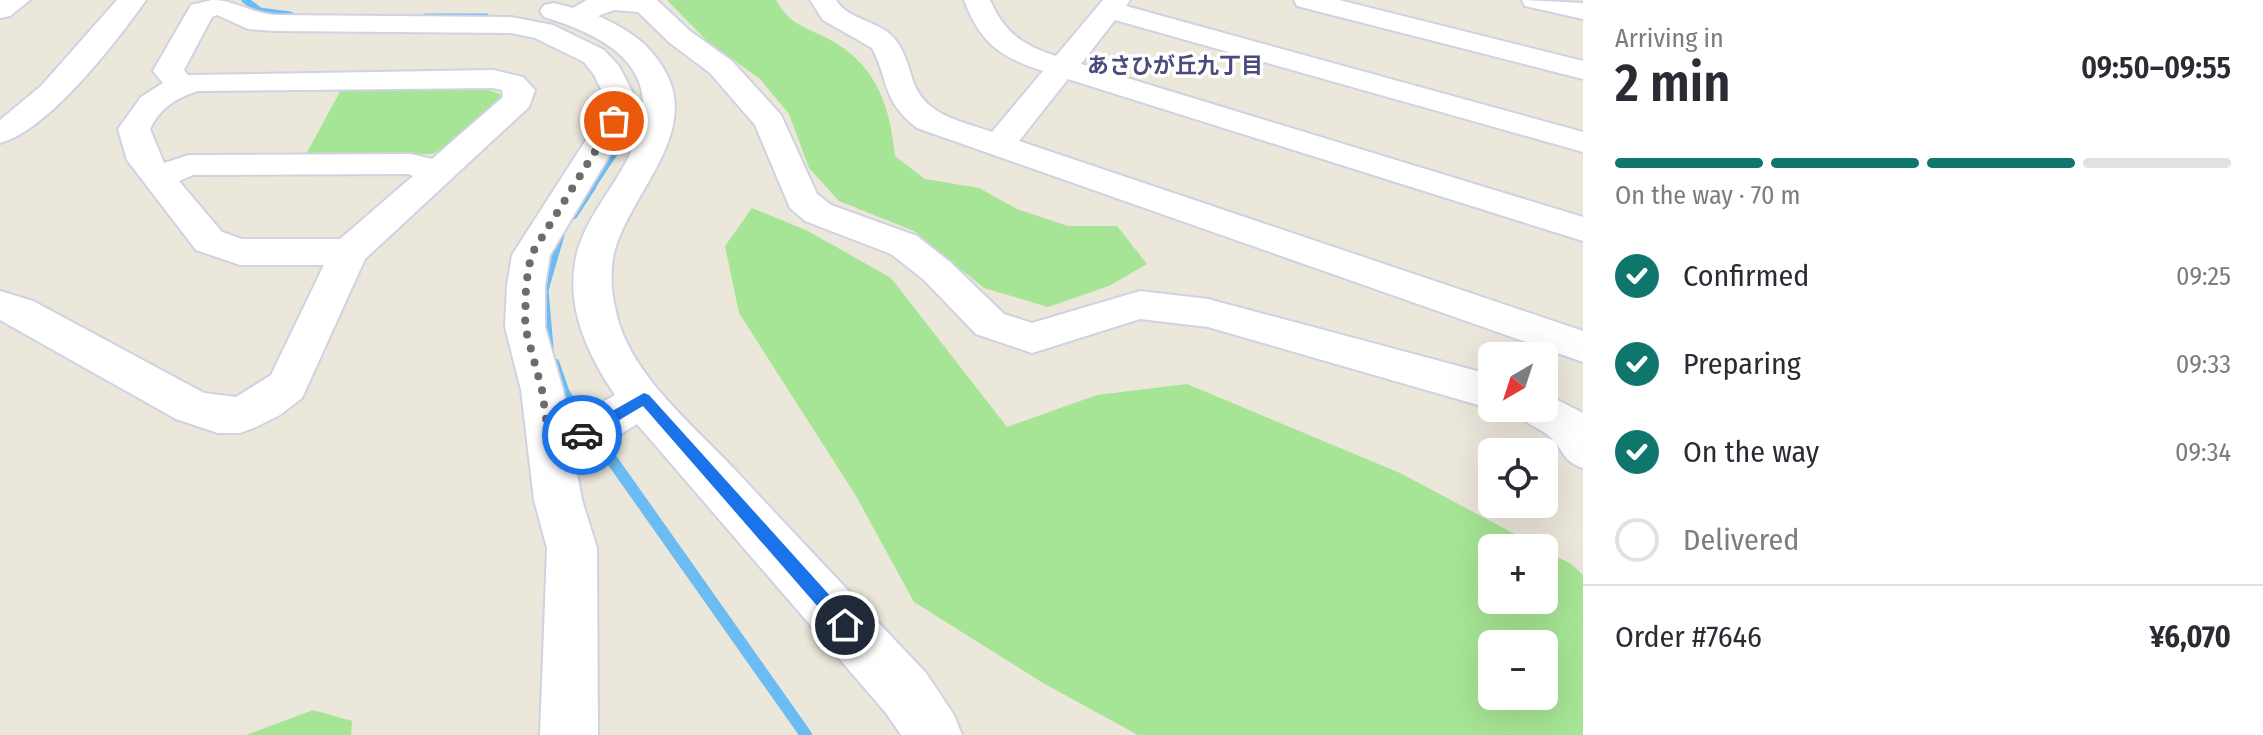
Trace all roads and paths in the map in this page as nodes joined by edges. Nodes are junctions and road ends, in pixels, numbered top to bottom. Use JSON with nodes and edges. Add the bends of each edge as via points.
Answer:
{"nodes":[{"id":1,"x":17,"y":0,"type":"edge"},
{"id":2,"x":132,"y":0,"type":"edge"},
{"id":3,"x":318,"y":0,"type":"edge"},
{"id":4,"x":823,"y":0,"type":"edge"},
{"id":5,"x":977,"y":0,"type":"edge"},
{"id":6,"x":1307,"y":0,"type":"edge"},
{"id":7,"x":1535,"y":0,"type":"edge"},
{"id":8,"x":1113,"y":5,"type":"edge"},
{"id":9,"x":0,"y":10,"type":"edge"},
{"id":10,"x":1583,"y":11,"type":"edge"},
{"id":11,"x":578,"y":17,"type":"junction"},
{"id":12,"x":374,"y":42,"type":"junction"},
{"id":13,"x":1061,"y":68,"type":"junction"},
{"id":14,"x":1583,"y":70,"type":"edge"},
{"id":15,"x":182,"y":86,"type":"junction"},
{"id":16,"x":0,"y":133,"type":"edge"},
{"id":17,"x":1583,"y":142,"type":"edge"},
{"id":18,"x":998,"y":146,"type":"junction"},
{"id":19,"x":438,"y":172,"type":"junction"},
{"id":20,"x":158,"y":177,"type":"junction"},
{"id":21,"x":1583,"y":229,"type":"edge"},
{"id":22,"x":349,"y":252,"type":"junction"},
{"id":23,"x":6,"y":314,"type":"edge"},
{"id":24,"x":1583,"y":347,"type":"edge"},
{"id":25,"x":1478,"y":388,"type":"edge"},
{"id":26,"x":644,"y":399,"type":"junction"},
{"id":27,"x":1558,"y":420,"type":"edge"},
{"id":28,"x":1583,"y":449,"type":"edge"},
{"id":29,"x":551,"y":454,"type":"junction"},
{"id":30,"x":569,"y":735,"type":"edge"},
{"id":31,"x":934,"y":735,"type":"edge"}],
"edges":[{"from":1,"to":9,"type":"street"},
{"from":2,"to":16,"type":"street","via":[[42,102]]},
{"from":3,"to":12,"type":"street"},
{"from":4,"to":18,"type":"street","via":[[835,15],[884,44],[909,105],[928,121]]},
{"from":5,"to":13,"type":"street","via":[[985,22],[1003,44]]},
{"from":6,"to":14,"type":"street"},
{"from":7,"to":10,"type":"street"},
{"from":8,"to":13,"type":"street"},
{"from":8,"to":17,"type":"street"},
{"from":11,"to":12,"type":"street","via":[[496,4]]},
{"from":11,"to":25,"type":"street","via":[[598,5],[645,4],[721,67],[770,122],[802,200],[818,213],[904,245],[990,324],[1032,338],[1140,305],[1208,313]]},
{"from":11,"to":26,"type":"street","via":[[637,49],[656,75],[662,106],[650,147],[597,247],[593,290],[600,328],[619,368]]},
{"from":12,"to":15,"type":"street"},
{"from":12,"to":15,"type":"street","via":[[248,21],[221,6],[201,11],[168,71]]},
{"from":12,"to":19,"type":"street","via":[[512,83],[520,90],[518,100]]},
{"from":12,"to":29,"type":"street","via":[[511,25],[543,31],[594,56],[618,93],[614,121],[531,255],[525,327],[542,390]]},
{"from":13,"to":18,"type":"street"},
{"from":13,"to":21,"type":"street"},
{"from":15,"to":20,"type":"street","via":[[158,96],[134,129],[144,160]]},
{"from":18,"to":24,"type":"street"},
{"from":19,"to":20,"type":"street","via":[[411,164],[189,165]]},
{"from":19,"to":22,"type":"street"},
{"from":20,"to":22,"type":"street","via":[[209,241],[240,252]]},
{"from":22,"to":23,"type":"street","via":[[287,386],[240,415],[191,407]]},
{"from":26,"to":29,"type":"street"},
{"from":26,"to":31,"type":"street","via":[[906,693]]},
{"from":27,"to":28,"type":"street"},
{"from":29,"to":30,"type":"street","via":[[572,548]]}]}
